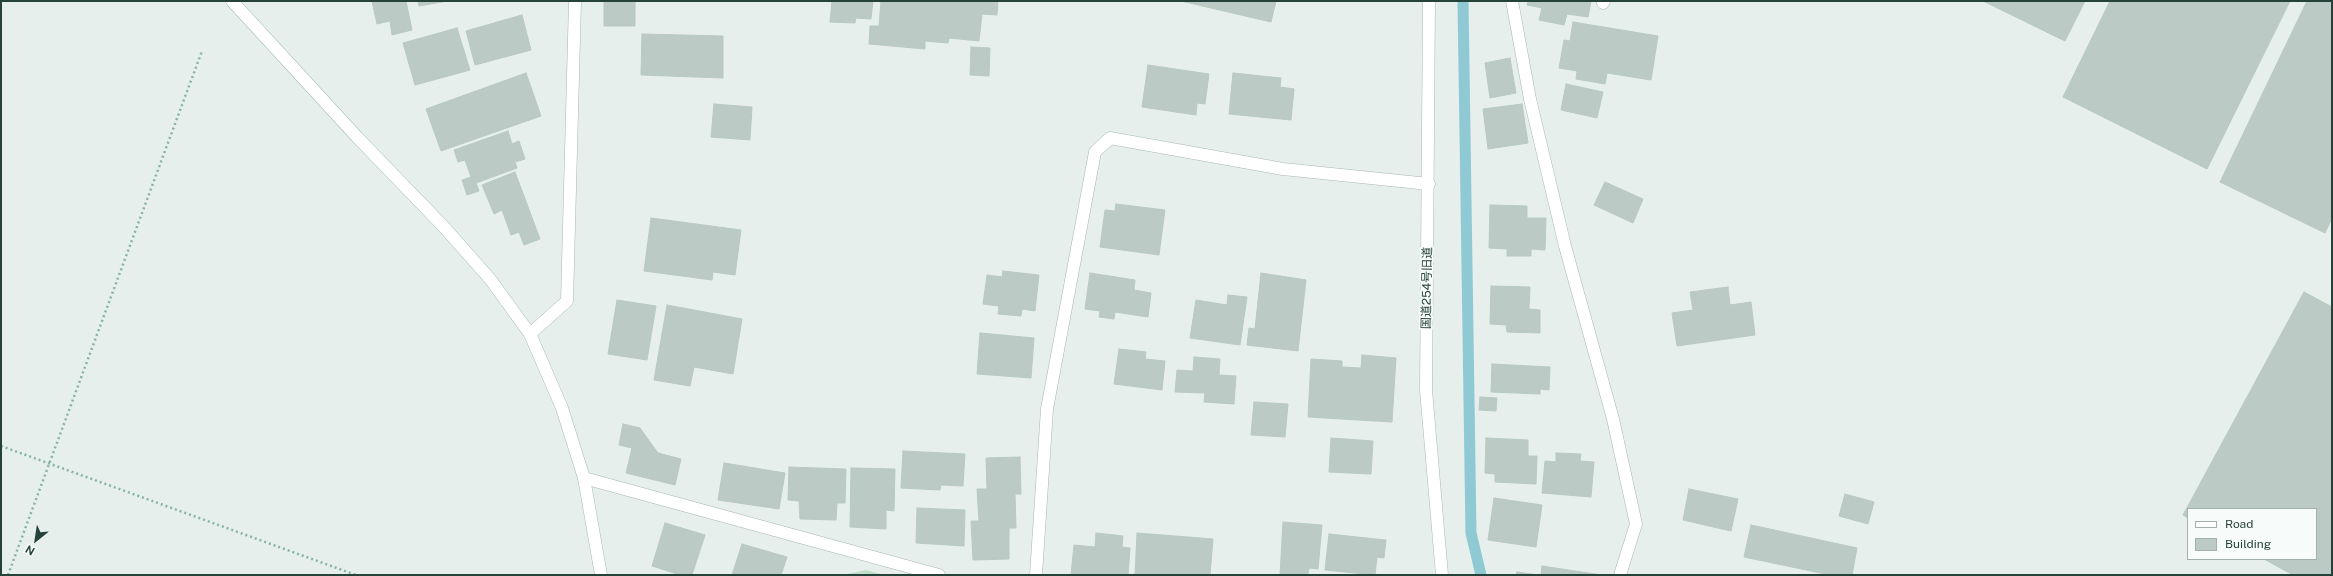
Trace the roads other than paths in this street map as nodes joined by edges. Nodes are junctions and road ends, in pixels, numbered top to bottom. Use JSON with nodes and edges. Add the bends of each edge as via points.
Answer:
{"nodes":[{"id":1,"x":232,"y":1,"type":"edge"},
{"id":2,"x":575,"y":1,"type":"edge"},
{"id":3,"x":1429,"y":1,"type":"edge"},
{"id":4,"x":1512,"y":1,"type":"edge"},
{"id":5,"x":1429,"y":184,"type":"junction"},
{"id":6,"x":530,"y":334,"type":"junction"},
{"id":7,"x":584,"y":478,"type":"junction"},
{"id":8,"x":601,"y":575,"type":"edge"},
{"id":9,"x":939,"y":575,"type":"edge"},
{"id":10,"x":1036,"y":575,"type":"edge"},
{"id":11,"x":1442,"y":575,"type":"edge"},
{"id":12,"x":1620,"y":575,"type":"edge"}],
"edges":[{"from":1,"to":6,"type":"street","via":[[357,138],[444,227],[490,279]]},
{"from":2,"to":6,"type":"street","via":[[567,301]]},
{"from":3,"to":5,"type":"street","name":"国道254号旧道"},
{"from":4,"to":12,"type":"street","via":[[1530,99],[1565,246],[1613,419],[1636,524]]},
{"from":5,"to":10,"type":"street","via":[[1283,169],[1110,138],[1095,152],[1047,409]]},
{"from":5,"to":11,"type":"street","name":"国道254号旧道","via":[[1426,390]]},
{"from":6,"to":7,"type":"street","via":[[562,408]]},
{"from":7,"to":8,"type":"street"},
{"from":7,"to":9,"type":"street"}]}
